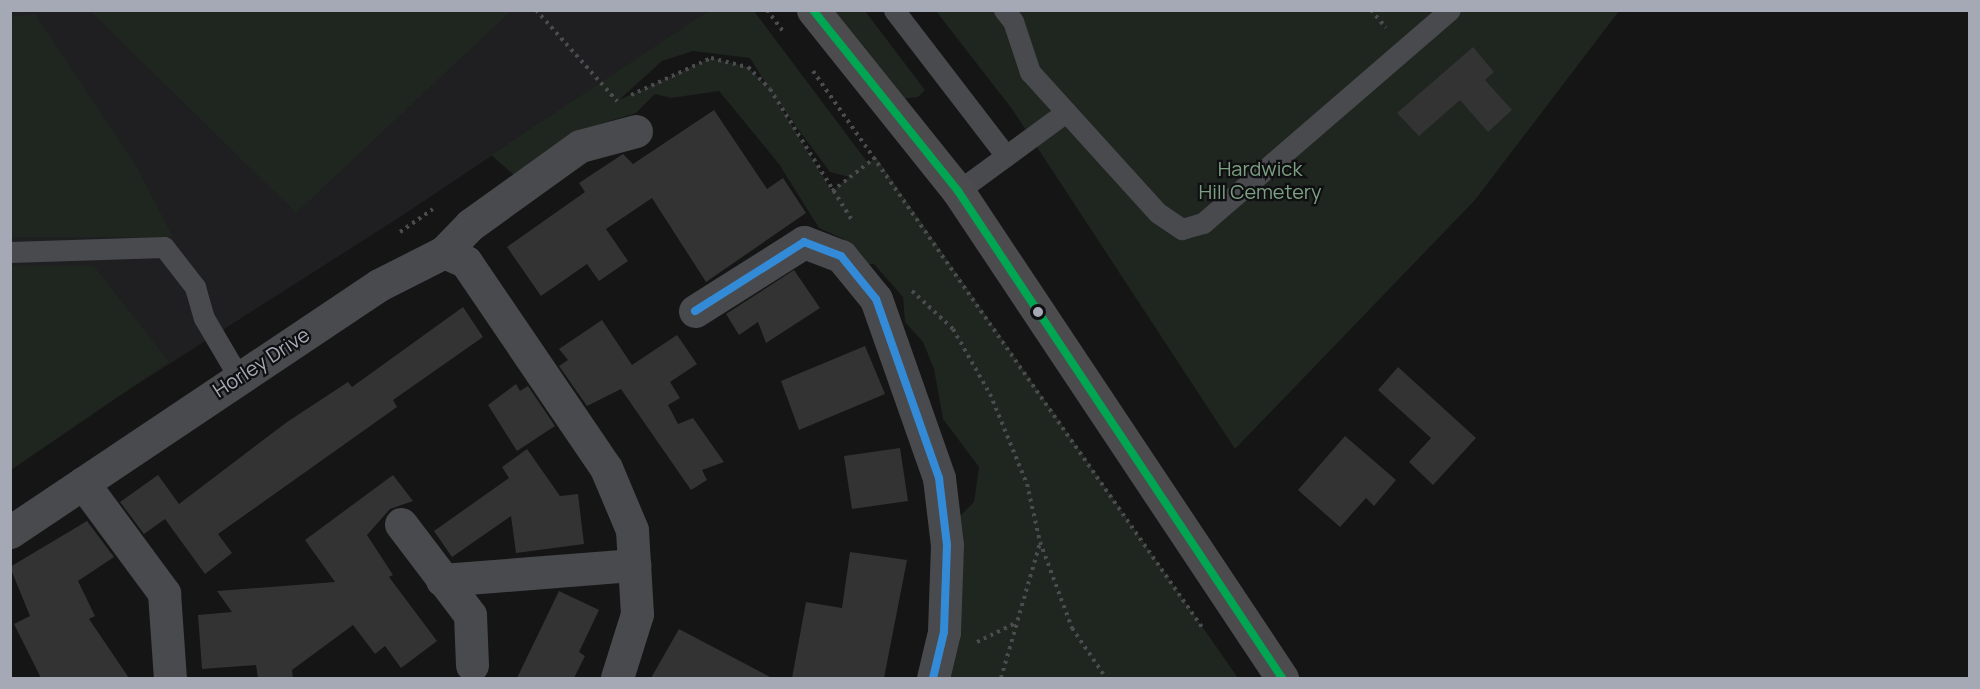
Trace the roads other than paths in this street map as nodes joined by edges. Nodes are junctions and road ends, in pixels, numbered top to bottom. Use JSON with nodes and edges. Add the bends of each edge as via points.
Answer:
{"nodes":[{"id":1,"x":813,"y":10,"type":"edge"},
{"id":2,"x":894,"y":10,"type":"edge"},
{"id":3,"x":1004,"y":10,"type":"edge"},
{"id":4,"x":1450,"y":10,"type":"edge"},
{"id":5,"x":1066,"y":112,"type":"junction"},
{"id":6,"x":636,"y":131,"type":"dead end"},
{"id":7,"x":1006,"y":156,"type":"junction"},
{"id":8,"x":958,"y":191,"type":"junction"},
{"id":9,"x":10,"y":252,"type":"edge"},
{"id":10,"x":444,"y":252,"type":"junction"},
{"id":11,"x":695,"y":311,"type":"dead end"},
{"id":12,"x":238,"y":376,"type":"junction"},
{"id":13,"x":83,"y":483,"type":"junction"},
{"id":14,"x":401,"y":524,"type":"dead end"},
{"id":15,"x":10,"y":532,"type":"edge"},
{"id":16,"x":634,"y":566,"type":"junction"},
{"id":17,"x":442,"y":580,"type":"junction"},
{"id":18,"x":472,"y":665,"type":"dead end"},
{"id":19,"x":170,"y":678,"type":"edge"},
{"id":20,"x":617,"y":678,"type":"edge"},
{"id":21,"x":933,"y":678,"type":"edge"},
{"id":22,"x":1282,"y":678,"type":"edge"}],
"edges":[{"from":1,"to":8,"type":"highway"},
{"from":2,"to":7,"type":"lane"},
{"from":3,"to":5,"type":"lane","via":[[1013,21],[1030,72]]},
{"from":4,"to":5,"type":"lane","via":[[1203,223],[1182,229],[1158,213]]},
{"from":5,"to":7,"type":"lane"},
{"from":6,"to":10,"type":"street","name":"Horley Drive","via":[[580,146],[470,225]]},
{"from":7,"to":8,"type":"lane"},
{"from":8,"to":22,"type":"highway"},
{"from":9,"to":12,"type":"lane","via":[[164,247],[195,287],[204,318]]},
{"from":10,"to":12,"type":"street","name":"Horley Drive","via":[[418,260]]},
{"from":10,"to":16,"type":"street","via":[[466,262],[606,468],[632,530]]},
{"from":11,"to":21,"type":"street","via":[[804,242],[841,256],[876,299],[939,478],[947,556],[944,632]]},
{"from":12,"to":13,"type":"street","name":"Horley Drive"},
{"from":13,"to":15,"type":"street","name":"Horley Drive"},
{"from":13,"to":19,"type":"street","via":[[164,593]]},
{"from":14,"to":17,"type":"street"},
{"from":16,"to":17,"type":"street"},
{"from":16,"to":20,"type":"street","via":[[638,614]]},
{"from":17,"to":18,"type":"street","via":[[470,615]]}]}
